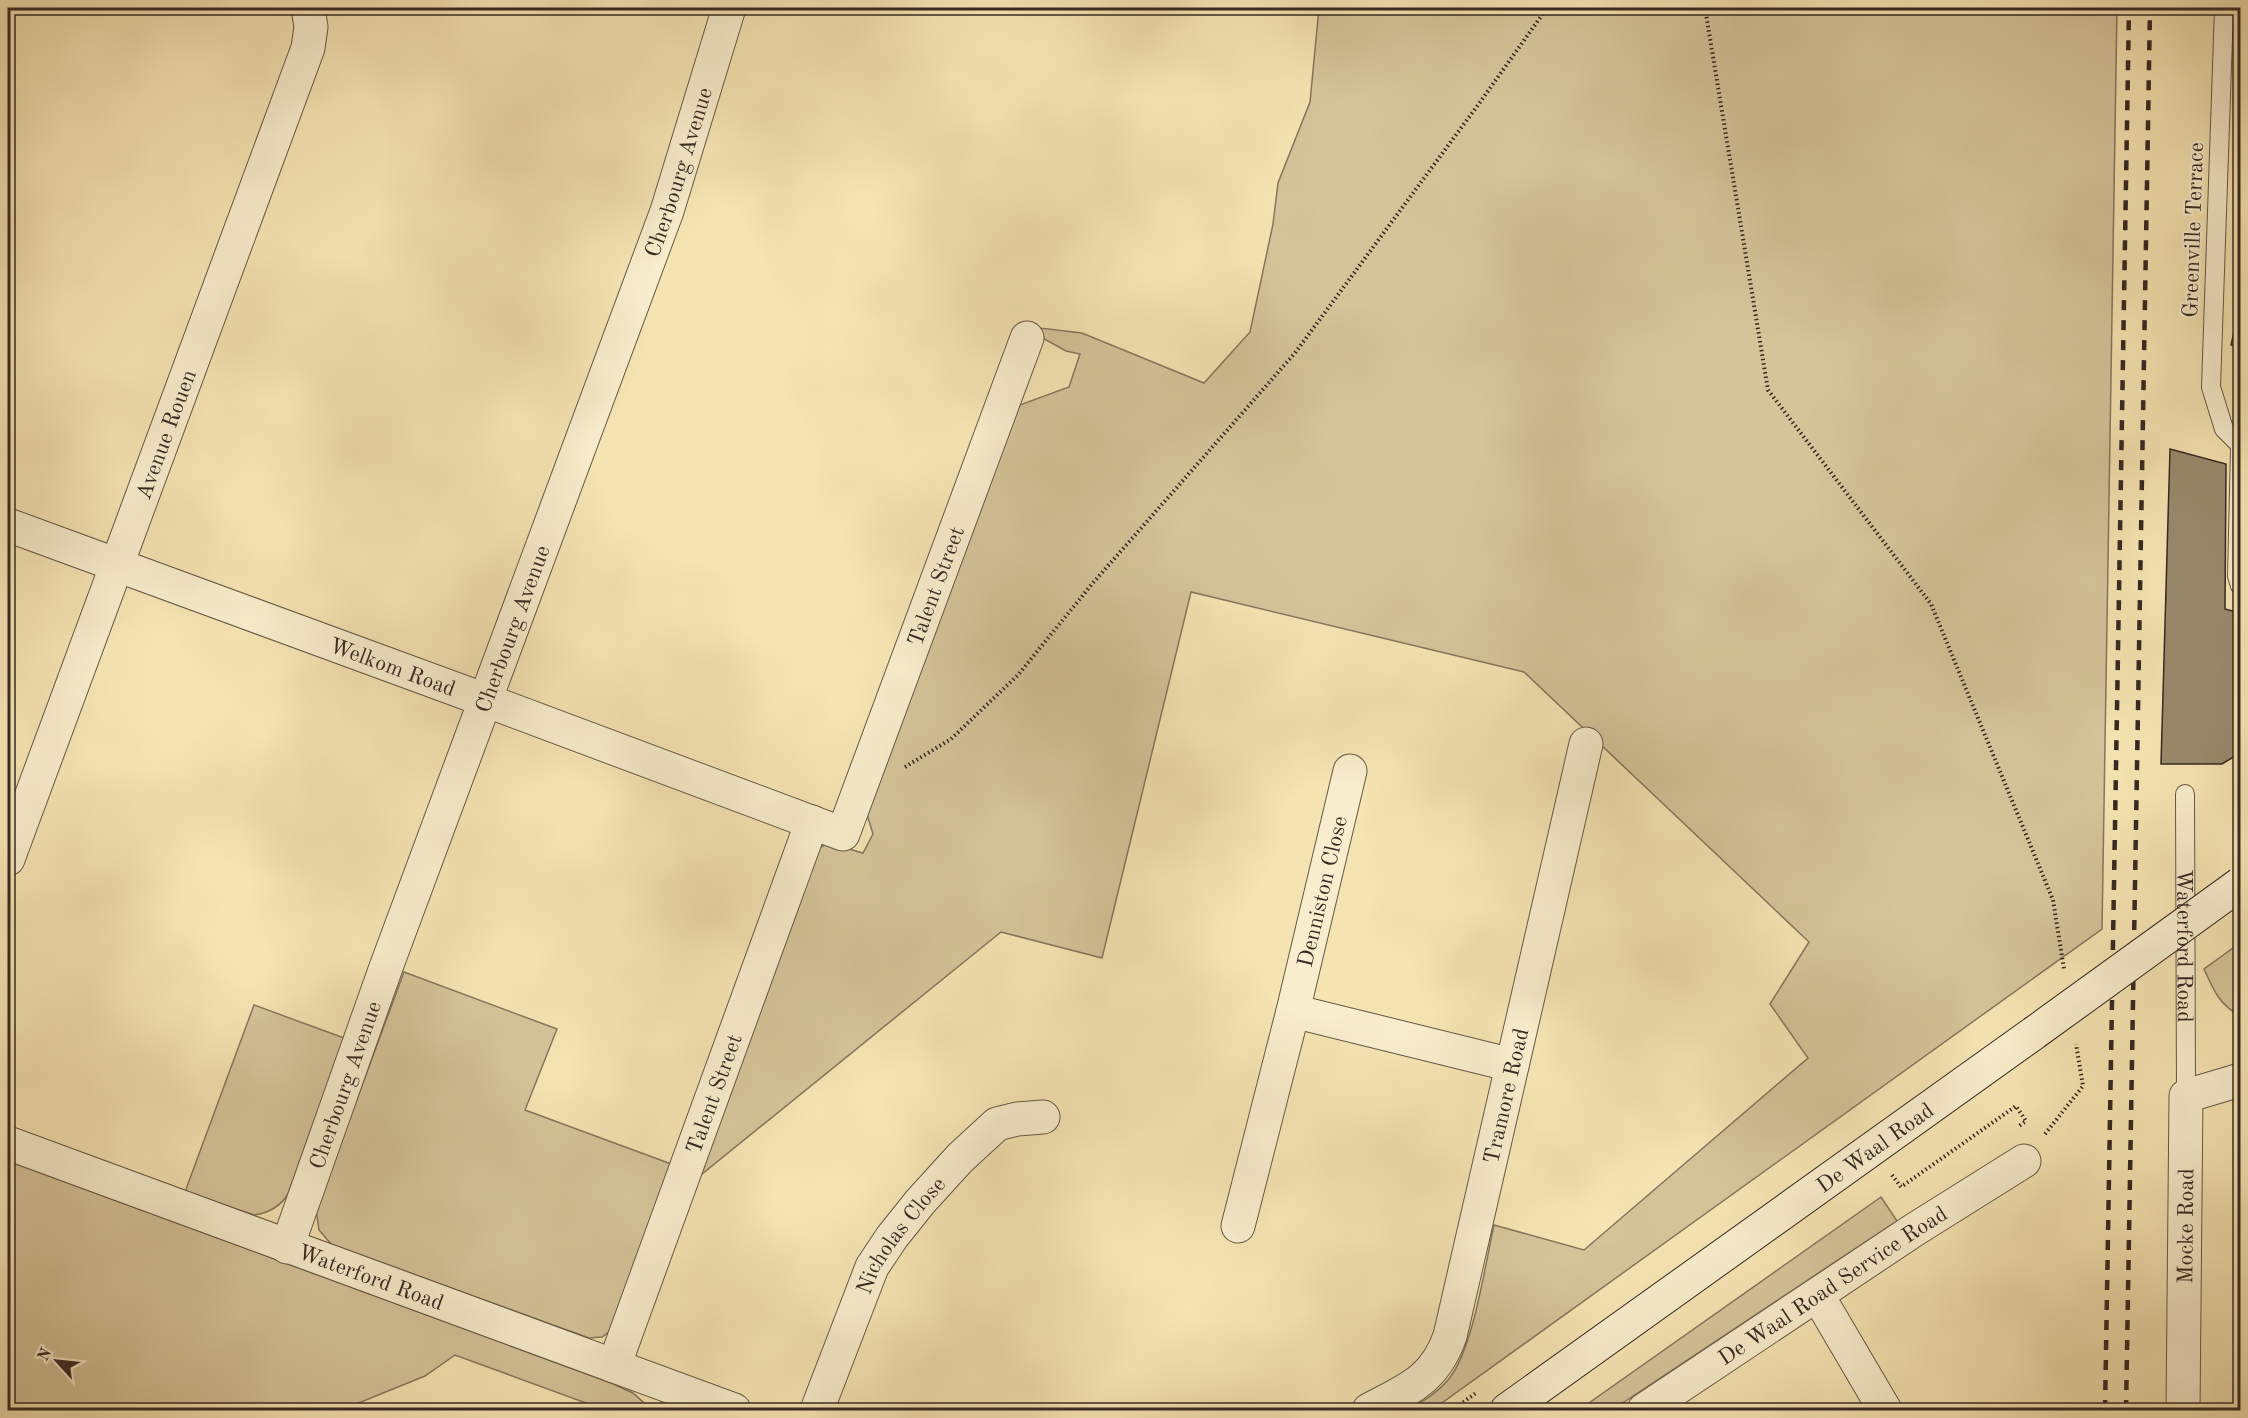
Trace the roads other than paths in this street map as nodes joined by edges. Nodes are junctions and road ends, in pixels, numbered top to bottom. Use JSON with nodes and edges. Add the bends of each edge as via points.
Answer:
{"nodes":[{"id":1,"x":308,"y":8,"type":"edge"},
{"id":2,"x":729,"y":8,"type":"edge"},
{"id":3,"x":2224,"y":8,"type":"edge"},
{"id":4,"x":1027,"y":338,"type":"dead end"},
{"id":5,"x":2241,"y":446,"type":"edge"},
{"id":6,"x":8,"y":525,"type":"edge"},
{"id":7,"x":117,"y":565,"type":"junction"},
{"id":8,"x":2241,"y":586,"type":"edge"},
{"id":9,"x":485,"y":700,"type":"junction"},
{"id":10,"x":1586,"y":744,"type":"dead end"},
{"id":11,"x":1350,"y":771,"type":"dead end"},
{"id":12,"x":2185,"y":794,"type":"dead end"},
{"id":13,"x":812,"y":822,"type":"junction"},
{"id":14,"x":843,"y":834,"type":"joint"},
{"id":15,"x":8,"y":859,"type":"edge"},
{"id":16,"x":2241,"y":884,"type":"edge"},
{"id":17,"x":1293,"y":1011,"type":"junction"},
{"id":18,"x":1512,"y":1065,"type":"junction"},
{"id":19,"x":2241,"y":1080,"type":"edge"},
{"id":20,"x":2186,"y":1096,"type":"junction"},
{"id":21,"x":1043,"y":1117,"type":"dead end"},
{"id":22,"x":8,"y":1143,"type":"edge"},
{"id":23,"x":2024,"y":1161,"type":"road end"},
{"id":24,"x":1238,"y":1226,"type":"dead end"},
{"id":25,"x":287,"y":1246,"type":"junction"},
{"id":26,"x":1818,"y":1296,"type":"junction"},
{"id":27,"x":614,"y":1366,"type":"junction"},
{"id":28,"x":698,"y":1404,"type":"edge"},
{"id":29,"x":734,"y":1410,"type":"edge"},
{"id":30,"x":817,"y":1410,"type":"edge"},
{"id":31,"x":1369,"y":1410,"type":"edge"},
{"id":32,"x":1507,"y":1410,"type":"edge"},
{"id":33,"x":1644,"y":1410,"type":"edge"},
{"id":34,"x":1885,"y":1410,"type":"edge"},
{"id":35,"x":2183,"y":1410,"type":"edge"}],
"edges":[{"from":1,"to":7,"type":"street","name":"Avenue Rouen","via":[[308,48]]},
{"from":2,"to":9,"type":"street","name":"Cherbourg Avenue","via":[[668,211]]},
{"from":3,"to":5,"type":"lane","name":"Greenville Terrace","via":[[2211,387],[2224,429]]},
{"from":4,"to":14,"type":"street","name":"Talent Street"},
{"from":5,"to":8,"type":"lane","via":[[2237,576]]},
{"from":6,"to":7,"type":"street","name":"Welkom Road"},
{"from":7,"to":9,"type":"street","name":"Welkom Road"},
{"from":7,"to":15,"type":"street","name":"Avenue Rouen"},
{"from":9,"to":13,"type":"street","name":"Welkom Road"},
{"from":9,"to":25,"type":"street","name":"Cherbourg Avenue"},
{"from":10,"to":18,"type":"street","name":"Tramore Road"},
{"from":11,"to":17,"type":"street","name":"Denniston Close"},
{"from":12,"to":20,"type":"lane","name":"Waterford Road"},
{"from":13,"to":14,"type":"street","name":"Welkom Road"},
{"from":13,"to":27,"type":"street","name":"Talent Street"},
{"from":16,"to":32,"type":"street","name":"De Waal Road","bridge":true},
{"from":17,"to":18,"type":"street"},
{"from":17,"to":24,"type":"street","name":"Denniston Close"},
{"from":18,"to":31,"type":"street","name":"Tramore Road","via":[[1444,1352],[1423,1380]]},
{"from":19,"to":20,"type":"street"},
{"from":20,"to":35,"type":"street","name":"Mocke Road"},
{"from":21,"to":30,"type":"street","name":"Nicholas Close","via":[[997,1124],[960,1158],[892,1237],[872,1267]]},
{"from":22,"to":25,"type":"street","name":"Waterford Road"},
{"from":23,"to":26,"type":"street","name":"De Waal Road Service Road"},
{"from":25,"to":27,"type":"street","name":"Waterford Road"},
{"from":26,"to":33,"type":"street","name":"De Waal Road Service Road"},
{"from":26,"to":34,"type":"street"},
{"from":27,"to":28,"type":"street","name":"Waterford Road"},
{"from":28,"to":29,"type":"street","name":"Waterford Road"}]}
